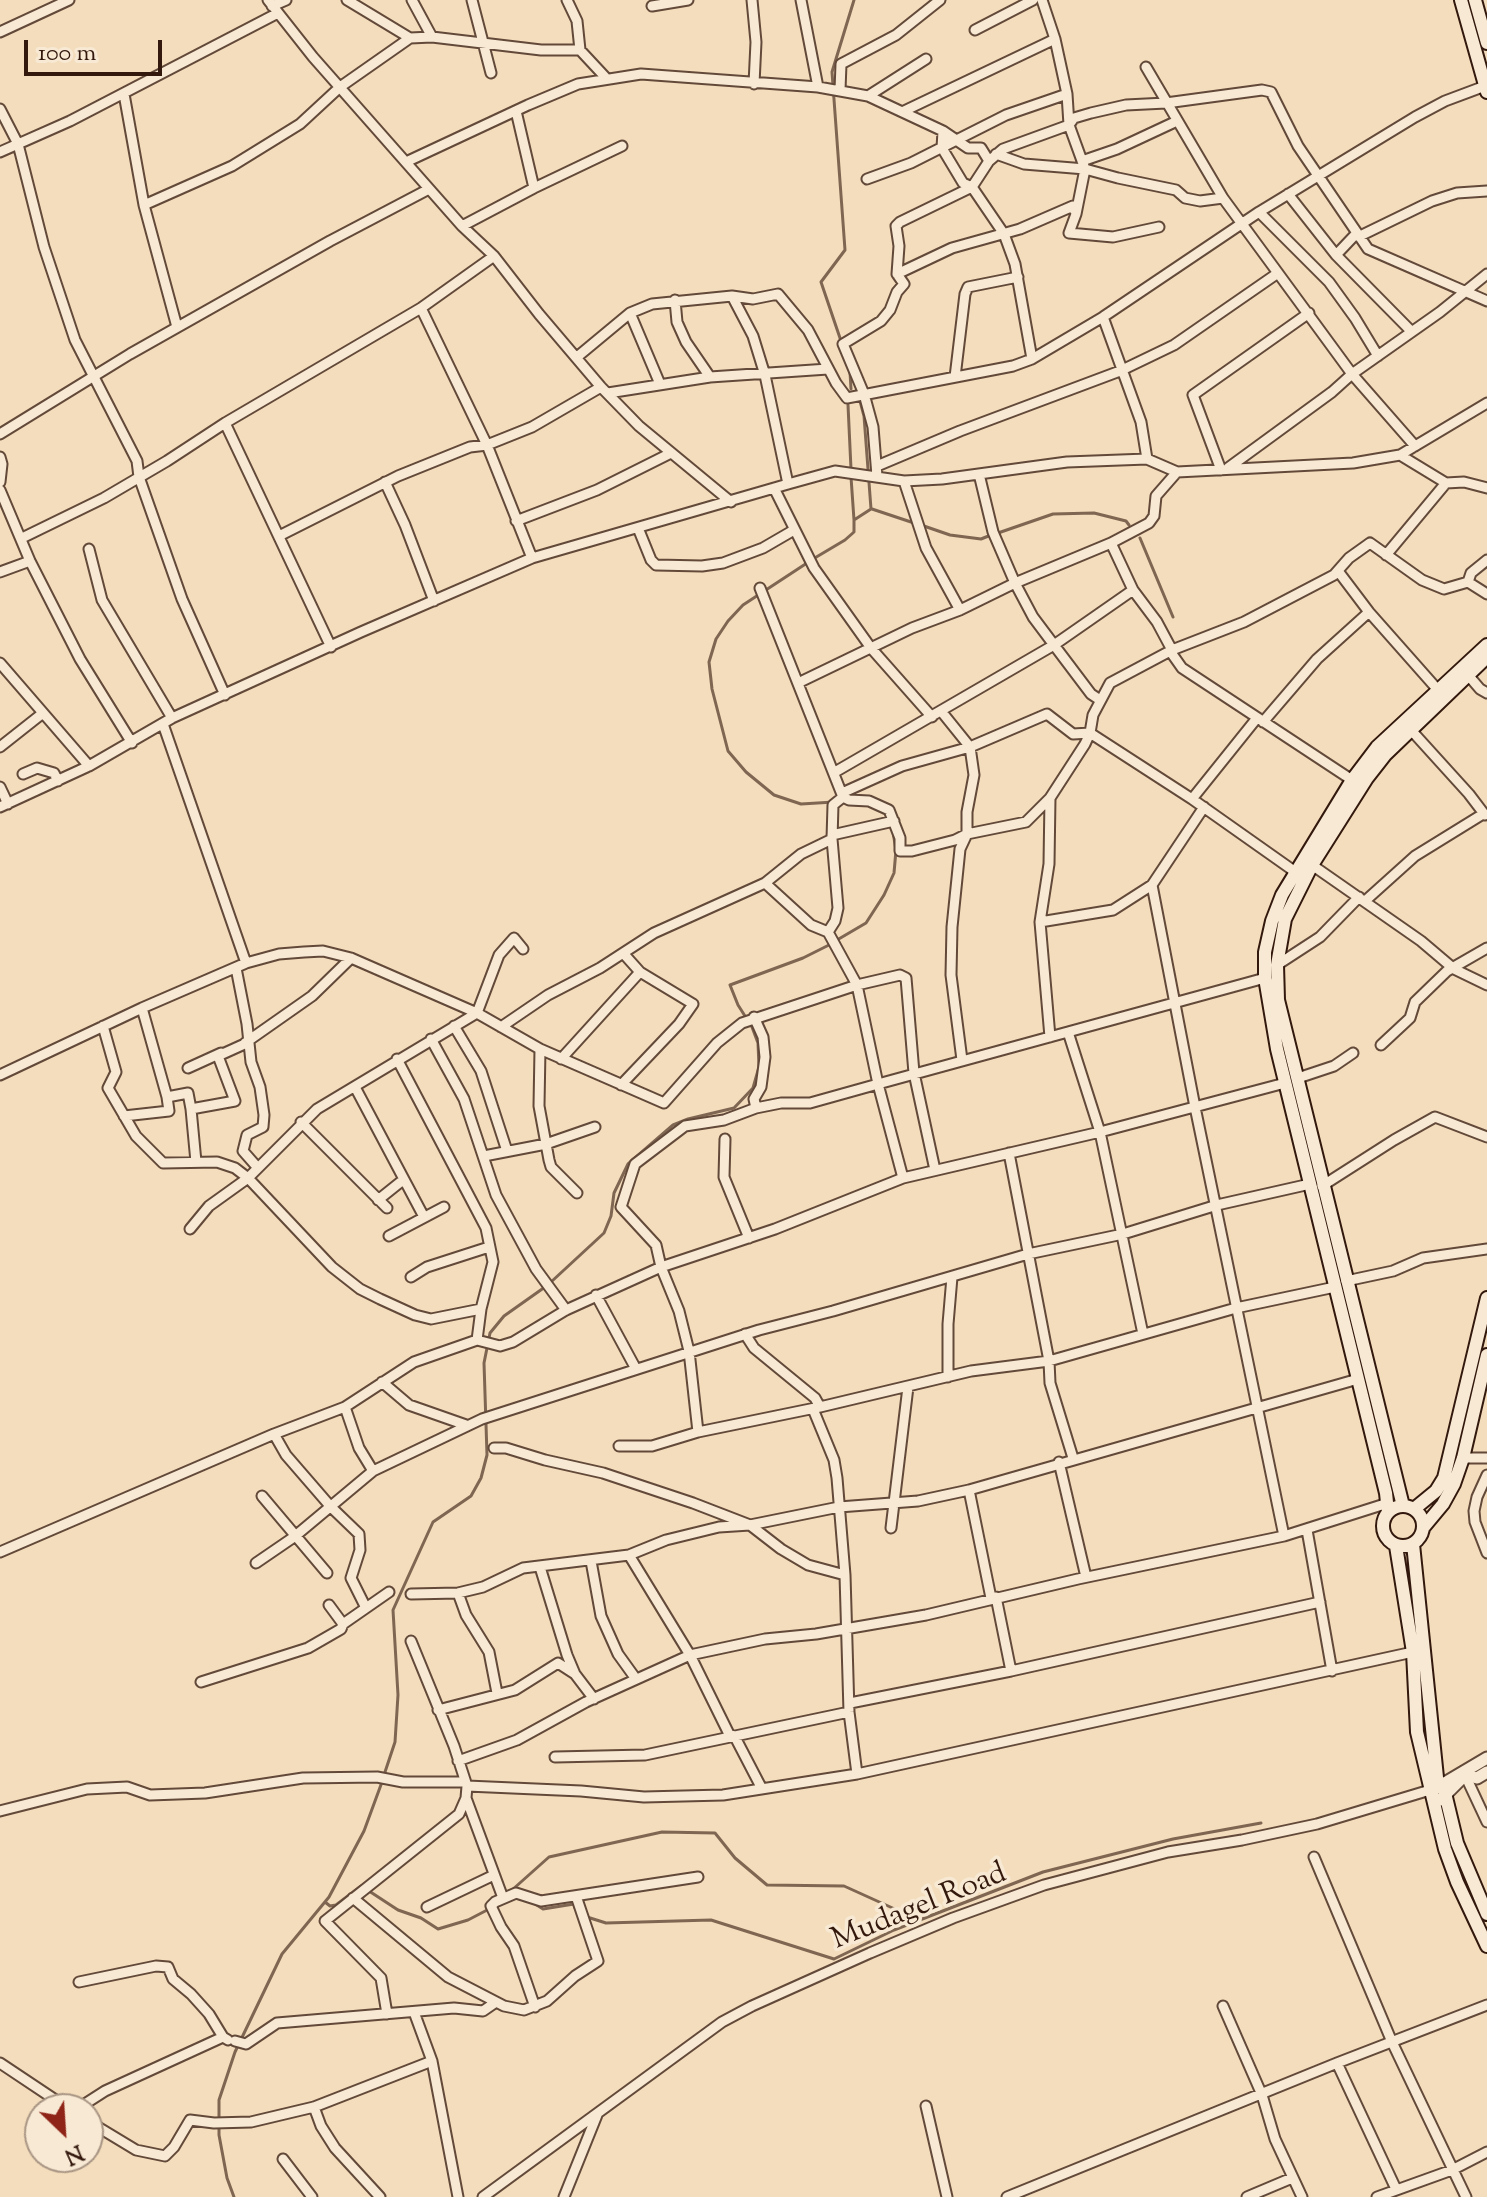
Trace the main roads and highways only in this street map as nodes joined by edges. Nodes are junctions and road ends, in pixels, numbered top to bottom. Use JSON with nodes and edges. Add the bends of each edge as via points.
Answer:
{"nodes":[{"id":1,"x":1461,"y":0,"type":"edge"},
{"id":2,"x":1475,"y":0,"type":"edge"},
{"id":3,"x":1487,"y":43,"type":"edge"},
{"id":4,"x":1486,"y":89,"type":"edge"},
{"id":5,"x":1487,"y":645,"type":"edge"},
{"id":6,"x":1487,"y":657,"type":"edge"},
{"id":7,"x":1316,"y":1185,"type":"junction"},
{"id":8,"x":1341,"y":1284,"type":"junction"},
{"id":9,"x":1487,"y":1298,"type":"edge"},
{"id":10,"x":1487,"y":1355,"type":"edge"},
{"id":11,"x":1388,"y":1508,"type":"junction"},
{"id":12,"x":1408,"y":1508,"type":"junction"},
{"id":13,"x":1423,"y":1528,"type":"junction"},
{"id":14,"x":1413,"y":1544,"type":"junction"},
{"id":15,"x":1396,"y":1546,"type":"junction"},
{"id":16,"x":1435,"y":1793,"type":"junction"},
{"id":17,"x":1487,"y":1914,"type":"edge"},
{"id":18,"x":1487,"y":1946,"type":"edge"}],
"edges":[{"from":1,"to":4,"type":"main road"},
{"from":2,"to":3,"type":"main road"},
{"from":5,"to":7,"type":"main road","via":[[1377,747],[1294,871],[1272,921],[1265,978],[1285,1083]]},
{"from":6,"to":7,"type":"main road","via":[[1367,778],[1285,919],[1277,965],[1278,1000]]},
{"from":7,"to":8,"type":"main road"},
{"from":8,"to":11,"type":"main road"},
{"from":8,"to":12,"type":"main road"},
{"from":9,"to":12,"type":"main road","via":[[1444,1478],[1436,1491]]},
{"from":10,"to":13,"type":"main road","via":[[1463,1458],[1449,1494]]},
{"from":11,"to":12,"type":"main road"},
{"from":11,"to":15,"type":"main road","via":[[1383,1531]]},
{"from":12,"to":13,"type":"main road","via":[[1420,1515]]},
{"from":13,"to":14,"type":"main road"},
{"from":14,"to":15,"type":"main road"},
{"from":14,"to":16,"type":"main road"},
{"from":15,"to":16,"type":"main road","via":[[1413,1652],[1417,1732]]},
{"from":16,"to":17,"type":"main road"},
{"from":16,"to":18,"type":"main road","via":[[1445,1849]]}]}
